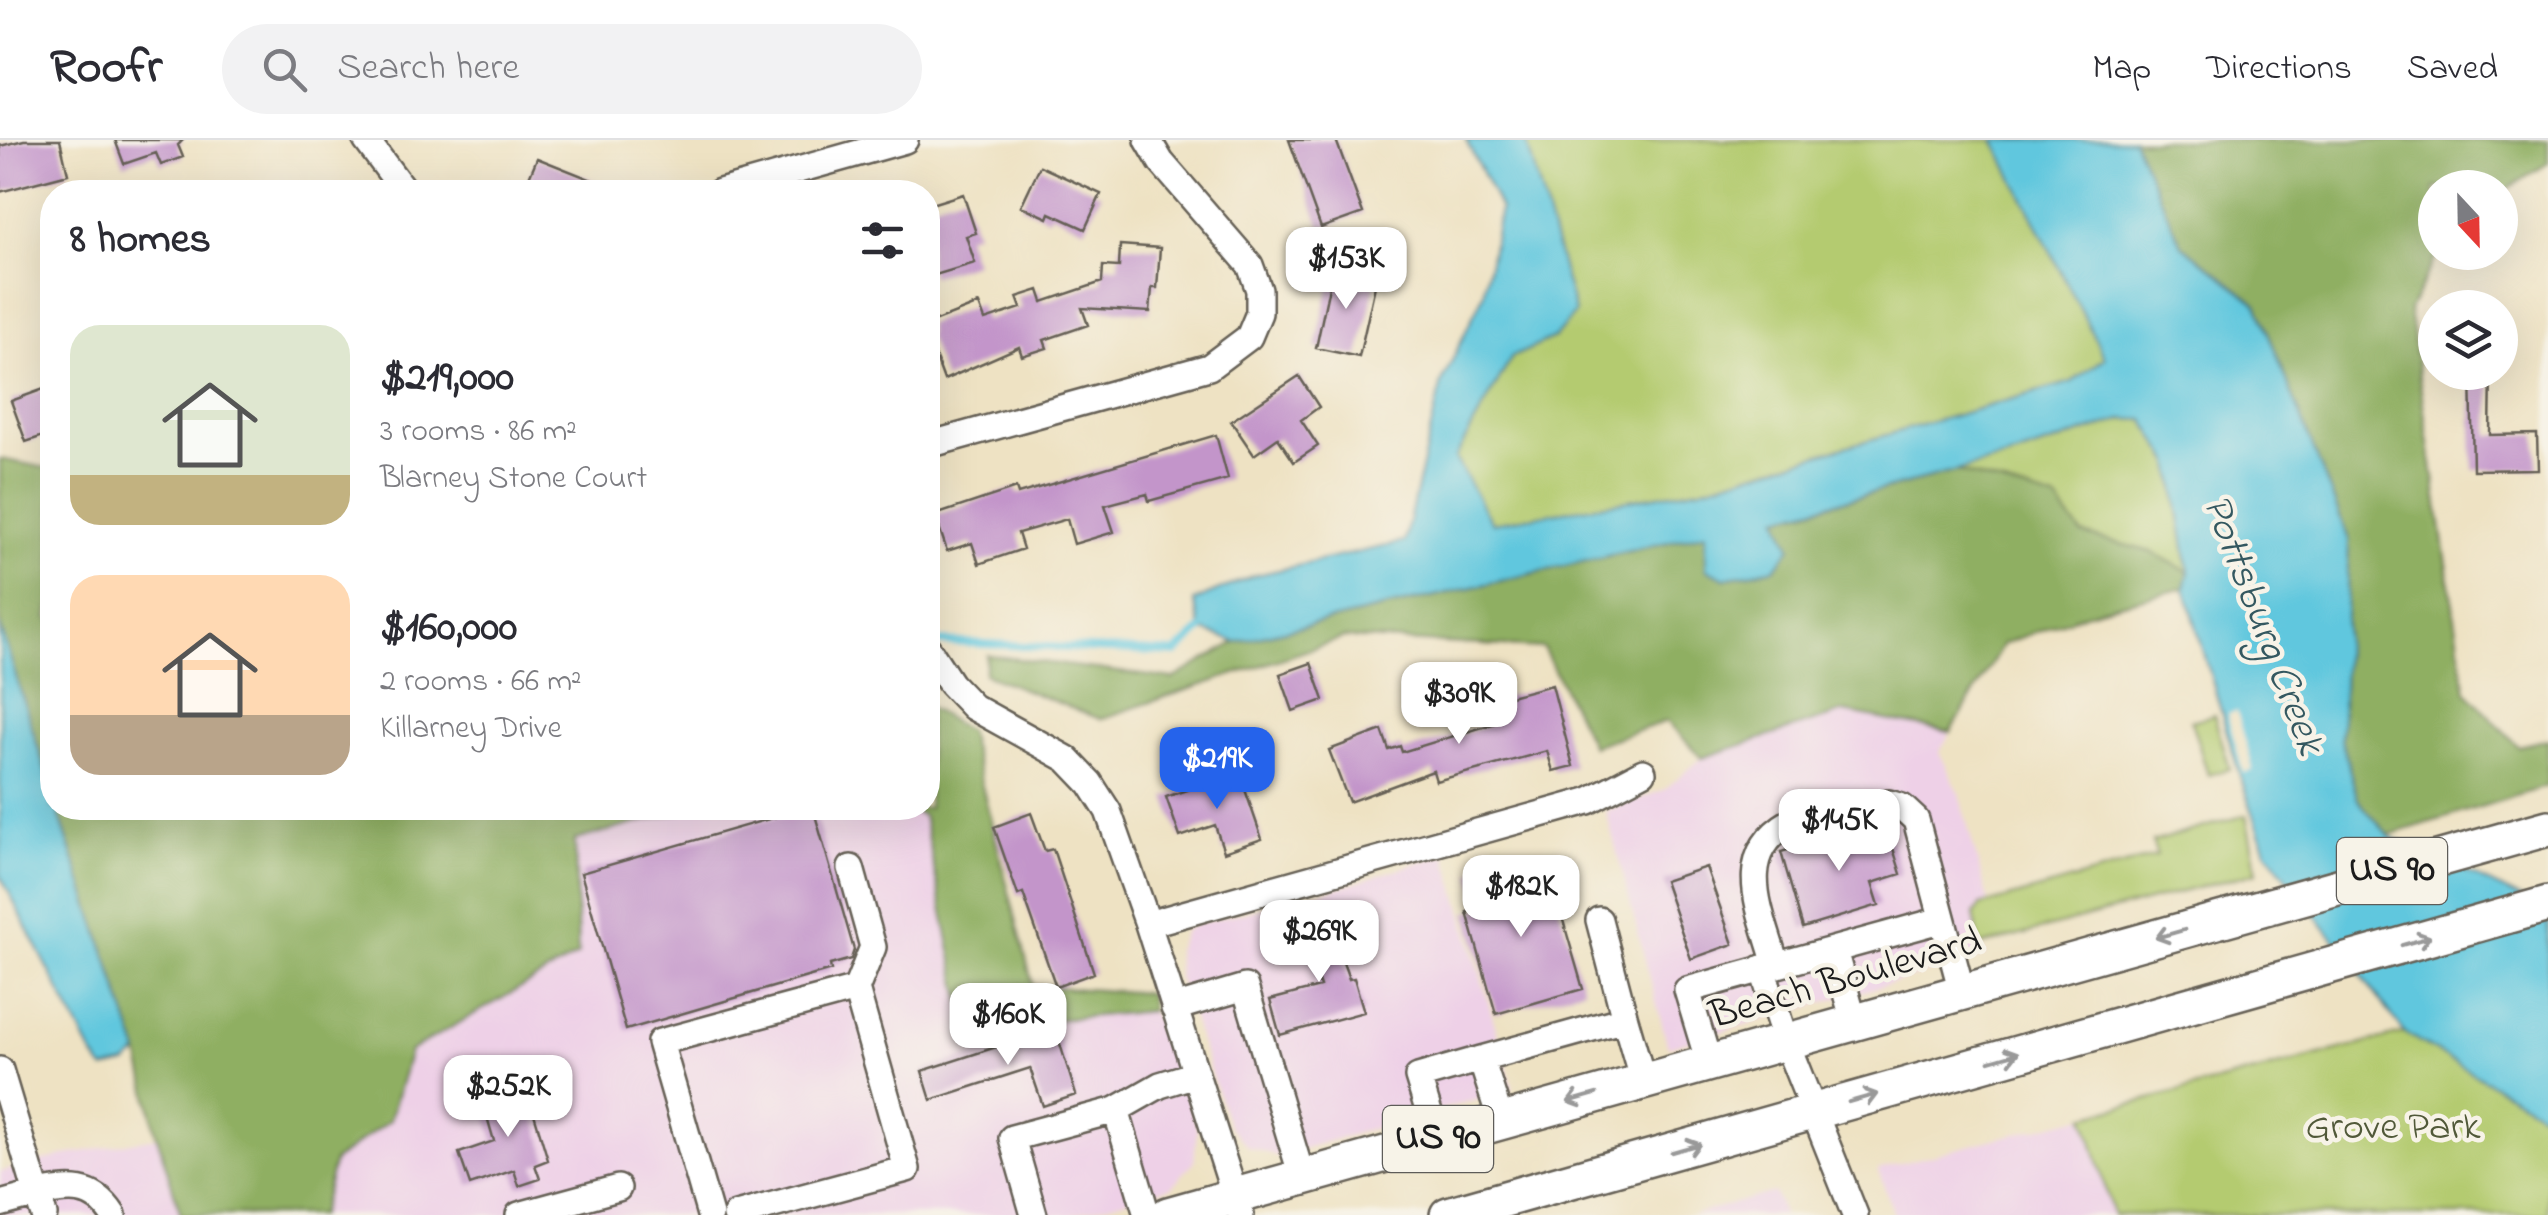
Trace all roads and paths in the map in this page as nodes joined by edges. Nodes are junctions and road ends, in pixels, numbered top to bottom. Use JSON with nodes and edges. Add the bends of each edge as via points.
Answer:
{"nodes":[{"id":1,"x":366,"y":140,"type":"edge"},
{"id":2,"x":905,"y":140,"type":"edge"},
{"id":3,"x":1148,"y":140,"type":"edge"},
{"id":4,"x":395,"y":180,"type":"edge"},
{"id":5,"x":763,"y":180,"type":"edge"},
{"id":6,"x":940,"y":442,"type":"edge"},
{"id":7,"x":940,"y":668,"type":"edge"},
{"id":8,"x":1644,"y":772,"type":"dead end"},
{"id":9,"x":2534,"y":831,"type":"edge"},
{"id":10,"x":851,"y":868,"type":"dead end"},
{"id":11,"x":2548,"y":904,"type":"edge"},
{"id":12,"x":1598,"y":920,"type":"dead end"},
{"id":13,"x":1941,"y":920,"type":"junction"},
{"id":14,"x":1148,"y":924,"type":"junction"},
{"id":15,"x":1834,"y":950,"type":"junction"},
{"id":16,"x":1769,"y":966,"type":"junction"},
{"id":17,"x":856,"y":989,"type":"junction"},
{"id":18,"x":1962,"y":992,"type":"junction"},
{"id":19,"x":1174,"y":1008,"type":"junction"},
{"id":20,"x":1625,"y":1019,"type":"junction"},
{"id":21,"x":1854,"y":1022,"type":"junction"},
{"id":22,"x":1786,"y":1042,"type":"junction"},
{"id":23,"x":1481,"y":1059,"type":"junction"},
{"id":24,"x":1709,"y":1063,"type":"junction"},
{"id":25,"x":0,"y":1070,"type":"edge"},
{"id":26,"x":1196,"y":1074,"type":"junction"},
{"id":27,"x":1643,"y":1082,"type":"junction"},
{"id":28,"x":1116,"y":1110,"type":"junction"},
{"id":29,"x":1814,"y":1112,"type":"junction"},
{"id":30,"x":1501,"y":1121,"type":"junction"},
{"id":31,"x":1436,"y":1139,"type":"junction"},
{"id":32,"x":1302,"y":1177,"type":"junction"},
{"id":33,"x":618,"y":1188,"type":"dead end"},
{"id":34,"x":0,"y":1204,"type":"edge"},
{"id":35,"x":41,"y":1205,"type":"edge"},
{"id":36,"x":1238,"y":1205,"type":"edge"},
{"id":37,"x":113,"y":1215,"type":"edge"},
{"id":38,"x":519,"y":1215,"type":"edge"},
{"id":39,"x":710,"y":1215,"type":"edge"},
{"id":40,"x":736,"y":1215,"type":"edge"},
{"id":41,"x":1034,"y":1215,"type":"edge"},
{"id":42,"x":1147,"y":1215,"type":"edge"},
{"id":43,"x":1168,"y":1215,"type":"edge"},
{"id":44,"x":1448,"y":1215,"type":"edge"},
{"id":45,"x":1855,"y":1215,"type":"edge"}],
"edges":[{"from":1,"to":4,"type":"street"},
{"from":2,"to":5,"type":"street"},
{"from":3,"to":6,"type":"street","via":[[1250,264],[1259,313],[1249,337],[1209,367]]},
{"from":7,"to":14,"type":"street","via":[[973,707],[1067,759],[1090,783],[1108,811]]},
{"from":8,"to":14,"type":"street","via":[[1588,801]]},
{"from":9,"to":18,"type":"highway","name":"Beach Boulevard","number":"US 90","one_way":true},
{"from":10,"to":17,"type":"street","via":[[873,947]]},
{"from":29,"to":11,"type":"highway","number":"US 90","one_way":true},
{"from":12,"to":20,"type":"street"},
{"from":13,"to":15,"type":"street"},
{"from":13,"to":16,"type":"street","via":[[1916,820],[1902,807],[1890,803],[1790,822],[1765,843],[1752,876]]},
{"from":13,"to":18,"type":"street"},
{"from":14,"to":19,"type":"street"},
{"from":15,"to":16,"type":"street"},
{"from":15,"to":21,"type":"street"},
{"from":16,"to":22,"type":"street"},
{"from":16,"to":24,"type":"street","via":[[1687,990]]},
{"from":17,"to":39,"type":"street","via":[[660,1042]]},
{"from":17,"to":40,"type":"street","via":[[907,1170]]},
{"from":18,"to":21,"type":"highway","name":"Beach Boulevard","number":"US 90"},
{"from":19,"to":26,"type":"street"},
{"from":19,"to":32,"type":"street","via":[[1244,987]]},
{"from":20,"to":23,"type":"street"},
{"from":20,"to":27,"type":"street"},
{"from":21,"to":22,"type":"highway","name":"Beach Boulevard","number":"US 90"},
{"from":22,"to":24,"type":"highway","name":"Beach Boulevard","number":"US 90"},
{"from":22,"to":29,"type":"street"},
{"from":23,"to":30,"type":"street"},
{"from":23,"to":31,"type":"street","via":[[1418,1077]]},
{"from":24,"to":27,"type":"highway","name":"Beach Boulevard","number":"US 90"},
{"from":25,"to":35,"type":"street"},
{"from":26,"to":28,"type":"street"},
{"from":26,"to":36,"type":"street"},
{"from":27,"to":30,"type":"highway","name":"Beach Boulevard","number":"US 90","one_way":true},
{"from":28,"to":41,"type":"street","via":[[1012,1138]]},
{"from":28,"to":42,"type":"street"},
{"from":44,"to":29,"type":"highway","number":"US 90","one_way":true},
{"from":29,"to":45,"type":"street"},
{"from":30,"to":31,"type":"highway","name":"Beach Boulevard","number":"US 90"},
{"from":31,"to":32,"type":"highway","name":"Beach Boulevard","number":"US 90"},
{"from":32,"to":36,"type":"highway","name":"Beach Boulevard","number":"US 90"},
{"from":33,"to":38,"type":"street"},
{"from":34,"to":35,"type":"street"},
{"from":35,"to":37,"type":"street","via":[[73,1188],[104,1201]]},
{"from":36,"to":43,"type":"highway","name":"Beach Boulevard","number":"US 90"}]}
